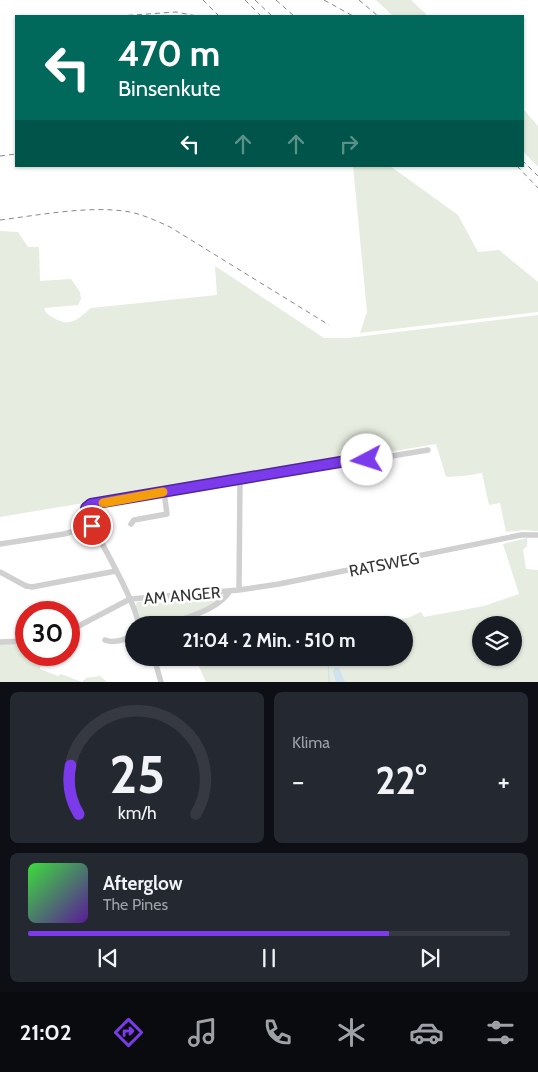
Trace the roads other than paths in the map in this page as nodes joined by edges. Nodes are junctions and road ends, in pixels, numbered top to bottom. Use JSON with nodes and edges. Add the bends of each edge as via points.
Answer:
{"nodes":[{"id":1,"x":428,"y":450,"type":"dead end"},
{"id":2,"x":240,"y":480,"type":"junction"},
{"id":3,"x":164,"y":492,"type":"junction"},
{"id":4,"x":130,"y":524,"type":"dead end"},
{"id":5,"x":92,"y":526,"type":"junction"},
{"id":6,"x":538,"y":535,"type":"edge"},
{"id":7,"x":0,"y":544,"type":"edge"},
{"id":8,"x":116,"y":571,"type":"junction"},
{"id":9,"x":0,"y":572,"type":"edge"},
{"id":10,"x":240,"y":590,"type":"junction"},
{"id":11,"x":230,"y":591,"type":"junction"},
{"id":12,"x":130,"y":599,"type":"junction"},
{"id":13,"x":136,"y":616,"type":"edge"},
{"id":14,"x":190,"y":616,"type":"edge"},
{"id":15,"x":80,"y":625,"type":"edge"},
{"id":16,"x":125,"y":639,"type":"edge"},
{"id":17,"x":105,"y":640,"type":"dead end"},
{"id":18,"x":15,"y":641,"type":"edge"},
{"id":19,"x":0,"y":642,"type":"edge"},
{"id":20,"x":156,"y":666,"type":"edge"},
{"id":21,"x":161,"y":682,"type":"edge"}],
"edges":[{"from":1,"to":2,"type":"street"},
{"from":2,"to":3,"type":"street"},
{"from":2,"to":10,"type":"street"},
{"from":3,"to":4,"type":"street","via":[[167,514],[134,520]]},
{"from":3,"to":5,"type":"street","via":[[88,505],[86,513]]},
{"from":5,"to":7,"type":"street"},
{"from":5,"to":8,"type":"street"},
{"from":6,"to":10,"type":"street","name":"RATSWEG","via":[[528,534]]},
{"from":8,"to":9,"type":"street","via":[[32,587]]},
{"from":8,"to":12,"type":"street"},
{"from":10,"to":11,"type":"street","name":"AM ANGER"},
{"from":11,"to":12,"type":"street","name":"AM ANGER"},
{"from":11,"to":14,"type":"street","name":"AM ANGER","via":[[226,598],[210,608]]},
{"from":12,"to":13,"type":"street","name":"AM ANGER"},
{"from":12,"to":15,"type":"street"},
{"from":16,"to":17,"type":"street","via":[[115,642]]},
{"from":18,"to":19,"type":"street"},
{"from":20,"to":21,"type":"street"}]}
